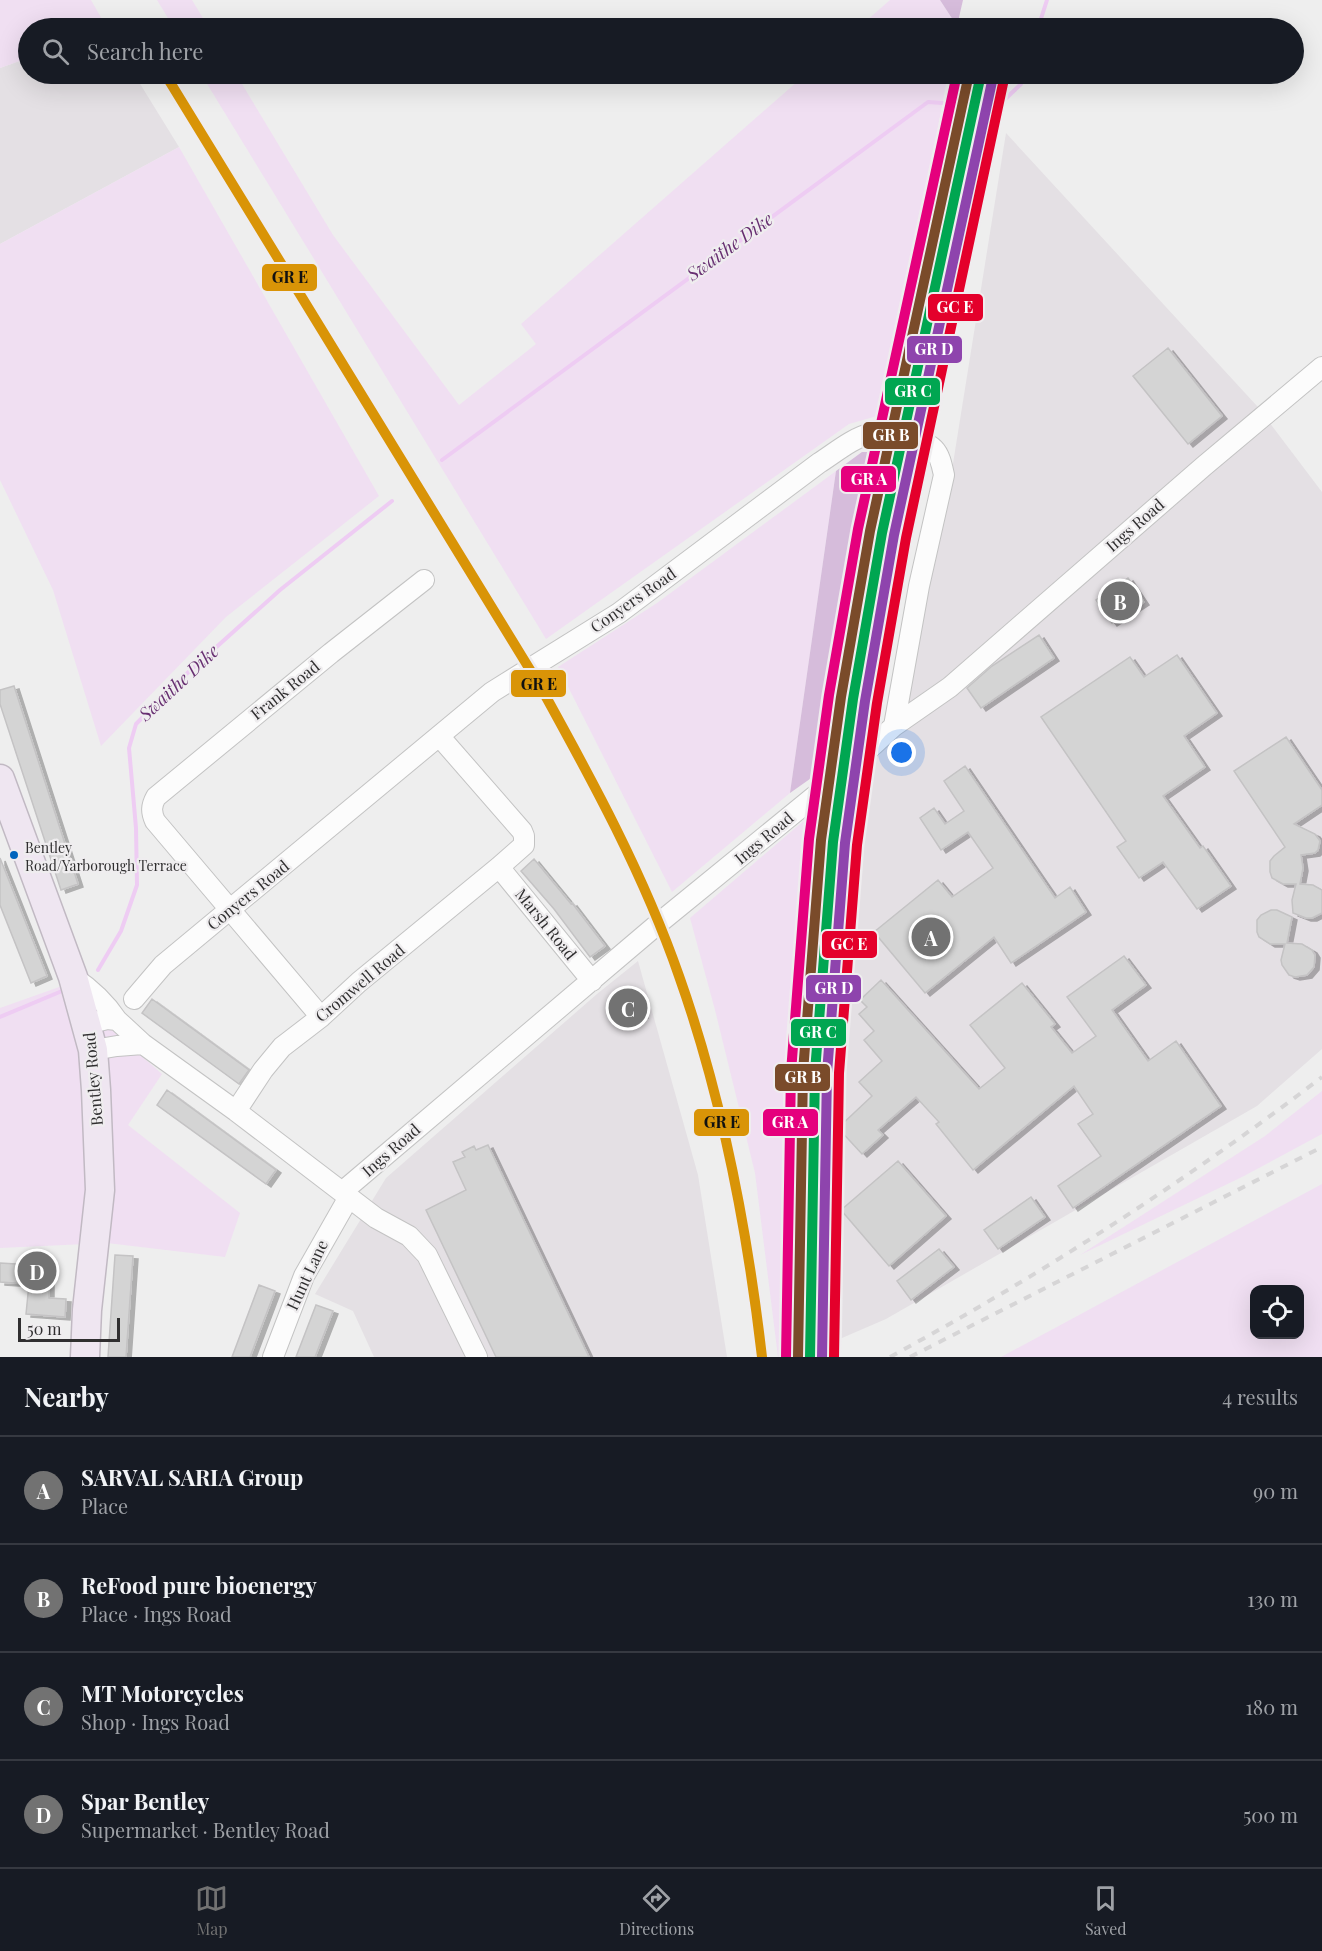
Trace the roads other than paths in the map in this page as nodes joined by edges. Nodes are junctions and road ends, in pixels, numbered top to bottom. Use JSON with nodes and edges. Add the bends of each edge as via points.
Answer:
{"nodes":[{"id":1,"x":1322,"y":367,"type":"edge"},
{"id":2,"x":424,"y":580,"type":"dead end"},
{"id":3,"x":894,"y":726,"type":"junction"},
{"id":4,"x":440,"y":737,"type":"junction"},
{"id":5,"x":0,"y":779,"type":"edge"},
{"id":6,"x":500,"y":867,"type":"junction"},
{"id":7,"x":231,"y":908,"type":"junction"},
{"id":8,"x":73,"y":977,"type":"junction"},
{"id":9,"x":592,"y":981,"type":"junction"},
{"id":10,"x":134,"y":999,"type":"dead end"},
{"id":11,"x":321,"y":1017,"type":"junction"},
{"id":12,"x":117,"y":1020,"type":"junction"},
{"id":13,"x":90,"y":1037,"type":"junction"},
{"id":14,"x":143,"y":1044,"type":"junction"},
{"id":15,"x":236,"y":1111,"type":"junction"},
{"id":16,"x":345,"y":1194,"type":"junction"},
{"id":17,"x":85,"y":1357,"type":"edge"},
{"id":18,"x":273,"y":1357,"type":"edge"},
{"id":19,"x":477,"y":1357,"type":"edge"}],
"edges":[{"from":1,"to":3,"type":"street","name":"Ings Road","via":[[950,687]]},
{"from":2,"to":7,"type":"street","name":"Frank Road","via":[[156,797],[152,805],[156,821]]},
{"from":3,"to":4,"type":"street","name":"Conyers Road","via":[[944,475],[934,449],[918,439],[879,432],[849,443],[819,463],[619,613],[492,692]]},
{"from":3,"to":9,"type":"street","name":"Ings Road","via":[[843,773]]},
{"from":4,"to":6,"type":"street","name":"Cromwell Road","via":[[524,836],[524,845]]},
{"from":4,"to":7,"type":"street","name":"Conyers Road"},
{"from":5,"to":8,"type":"highway","name":"Bentley Road"},
{"from":6,"to":9,"type":"street","name":"Marsh Road"},
{"from":6,"to":11,"type":"street","name":"Cromwell Road"},
{"from":7,"to":10,"type":"street","name":"Conyers Road","via":[[163,965]]},
{"from":7,"to":11,"type":"street"},
{"from":8,"to":12,"type":"street","via":[[91,989]]},
{"from":8,"to":13,"type":"highway","name":"Bentley Road"},
{"from":9,"to":16,"type":"street","name":"Ings Road"},
{"from":11,"to":15,"type":"street","name":"Cromwell Road","via":[[282,1047]]},
{"from":12,"to":13,"type":"street","via":[[107,1019]]},
{"from":12,"to":14,"type":"street"},
{"from":13,"to":14,"type":"street","via":[[117,1046]]},
{"from":13,"to":17,"type":"highway","name":"Bentley Road","via":[[100,1190]]},
{"from":14,"to":15,"type":"street"},
{"from":15,"to":16,"type":"street"},
{"from":16,"to":18,"type":"street","name":"Hunt Lane","via":[[304,1276]]},
{"from":16,"to":19,"type":"street","via":[[420,1246]]}]}
